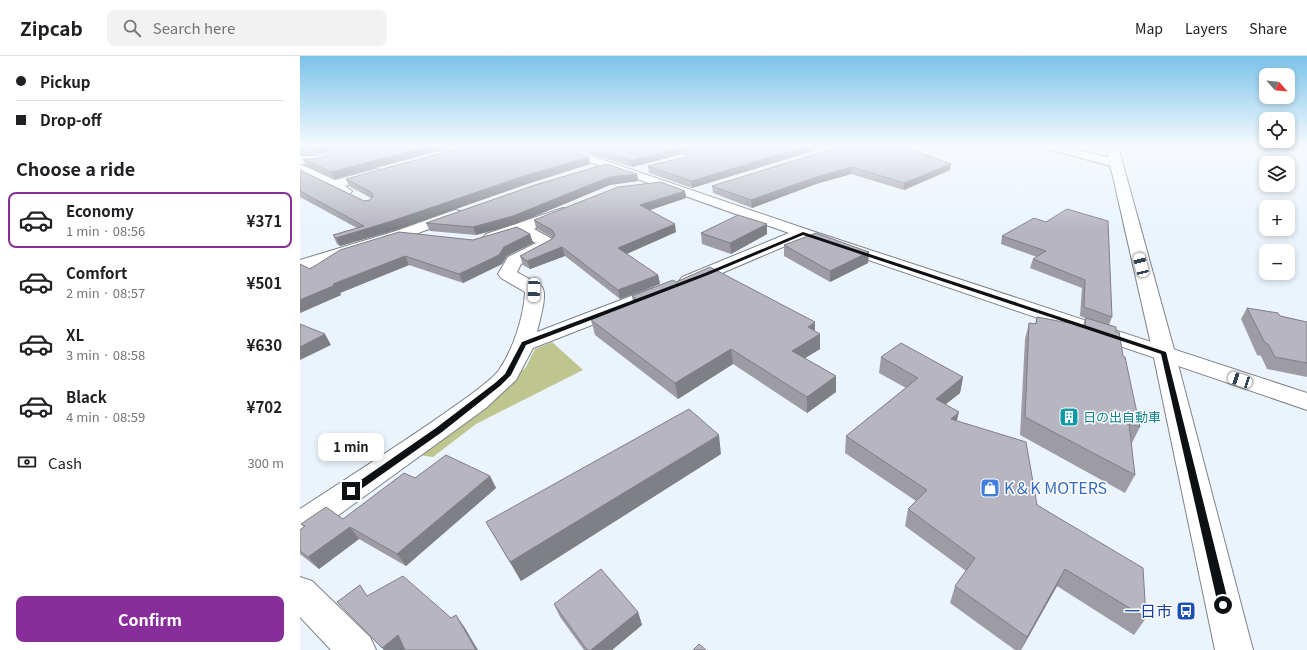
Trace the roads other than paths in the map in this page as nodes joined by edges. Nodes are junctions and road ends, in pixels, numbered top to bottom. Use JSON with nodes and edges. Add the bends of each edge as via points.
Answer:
{"nodes":[{"id":1,"x":313,"y":174,"type":"edge"},
{"id":2,"x":376,"y":174,"type":"edge"},
{"id":3,"x":634,"y":174,"type":"edge"},
{"id":4,"x":1118,"y":174,"type":"edge"},
{"id":5,"x":665,"y":184,"type":"junction"},
{"id":6,"x":333,"y":185,"type":"junction"},
{"id":7,"x":628,"y":188,"type":"edge"},
{"id":8,"x":715,"y":188,"type":"edge"},
{"id":9,"x":693,"y":194,"type":"junction"},
{"id":10,"x":354,"y":196,"type":"edge"},
{"id":11,"x":576,"y":206,"type":"edge"},
{"id":12,"x":468,"y":210,"type":"edge"},
{"id":13,"x":521,"y":228,"type":"junction"},
{"id":14,"x":803,"y":233,"type":"junction"},
{"id":15,"x":402,"y":234,"type":"junction"},
{"id":16,"x":432,"y":237,"type":"edge"},
{"id":17,"x":477,"y":242,"type":"edge"},
{"id":18,"x":300,"y":266,"type":"edge"},
{"id":19,"x":524,"y":344,"type":"junction"},
{"id":20,"x":1164,"y":353,"type":"junction"},
{"id":21,"x":1307,"y":402,"type":"edge"},
{"id":22,"x":300,"y":526,"type":"edge"},
{"id":23,"x":300,"y":593,"type":"edge"},
{"id":24,"x":358,"y":650,"type":"edge"},
{"id":25,"x":1234,"y":650,"type":"edge"}],
"edges":[{"from":1,"to":6,"type":"street"},
{"from":2,"to":6,"type":"street"},
{"from":3,"to":5,"type":"street"},
{"from":4,"to":20,"type":"street"},
{"from":5,"to":7,"type":"street"},
{"from":5,"to":9,"type":"street"},
{"from":6,"to":10,"type":"street"},
{"from":8,"to":9,"type":"street"},
{"from":9,"to":14,"type":"street"},
{"from":11,"to":13,"type":"street"},
{"from":12,"to":15,"type":"street"},
{"from":13,"to":17,"type":"street"},
{"from":13,"to":19,"type":"street","via":[[548,243],[514,261],[507,274],[534,290],[534,301]]},
{"from":14,"to":19,"type":"street","via":[[707,274]]},
{"from":14,"to":20,"type":"street"},
{"from":15,"to":16,"type":"street"},
{"from":15,"to":18,"type":"street"},
{"from":19,"to":22,"type":"street","via":[[508,375],[477,402]]},
{"from":20,"to":21,"type":"street"},
{"from":20,"to":25,"type":"street"},
{"from":23,"to":24,"type":"street"}]}
